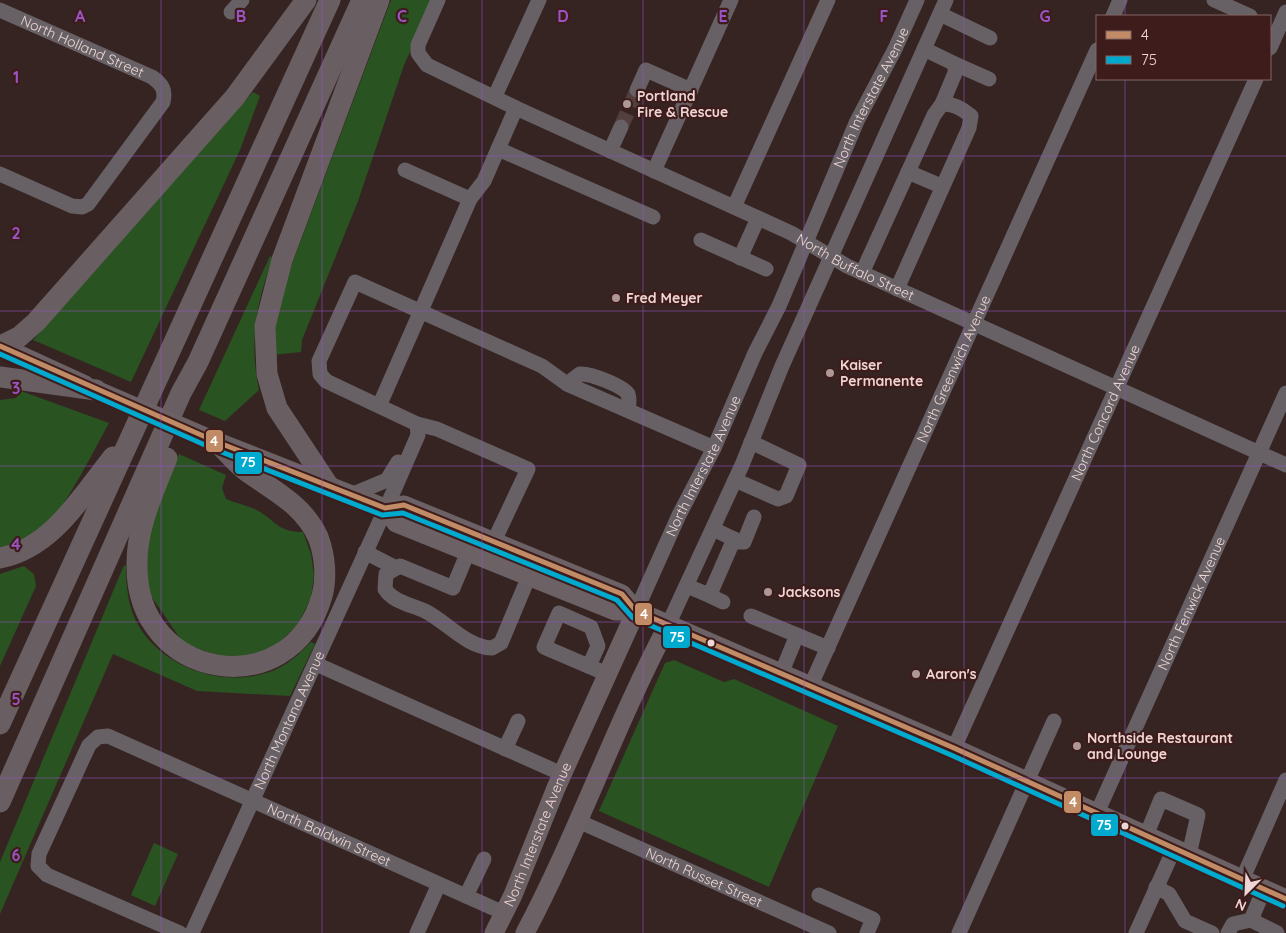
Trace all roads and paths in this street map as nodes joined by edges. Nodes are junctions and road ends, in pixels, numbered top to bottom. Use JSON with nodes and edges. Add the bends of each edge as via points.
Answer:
{"nodes":[{"id":1,"x":242,"y":0,"type":"edge"},
{"id":2,"x":306,"y":0,"type":"edge"},
{"id":3,"x":330,"y":0,"type":"edge"},
{"id":4,"x":362,"y":0,"type":"edge"},
{"id":5,"x":379,"y":0,"type":"edge"},
{"id":6,"x":438,"y":0,"type":"edge"},
{"id":7,"x":538,"y":0,"type":"edge"},
{"id":8,"x":731,"y":0,"type":"edge"},
{"id":9,"x":828,"y":0,"type":"edge"},
{"id":10,"x":917,"y":0,"type":"edge"},
{"id":11,"x":1120,"y":0,"type":"edge"},
{"id":12,"x":1214,"y":0,"type":"edge"},
{"id":13,"x":943,"y":7,"type":"edge"},
{"id":14,"x":0,"y":10,"type":"edge"},
{"id":15,"x":231,"y":12,"type":"dead end"},
{"id":16,"x":1286,"y":12,"type":"edge"},
{"id":17,"x":1113,"y":15,"type":"edge"},
{"id":18,"x":1248,"y":15,"type":"edge"},
{"id":19,"x":1278,"y":29,"type":"edge"},
{"id":20,"x":990,"y":38,"type":"dead end"},
{"id":21,"x":1271,"y":46,"type":"edge"},
{"id":22,"x":924,"y":49,"type":"junction"},
{"id":23,"x":1096,"y":52,"type":"edge"},
{"id":24,"x":955,"y":64,"type":"junction"},
{"id":25,"x":988,"y":79,"type":"dead end"},
{"id":26,"x":1256,"y":80,"type":"edge"},
{"id":27,"x":638,"y":90,"type":"tunnel mouth"},
{"id":28,"x":691,"y":90,"type":"junction"},
{"id":29,"x":495,"y":96,"type":"junction"},
{"id":30,"x":942,"y":104,"type":"junction"},
{"id":31,"x":516,"y":108,"type":"junction"},
{"id":32,"x":621,"y":127,"type":"tunnel mouth"},
{"id":33,"x":498,"y":149,"type":"junction"},
{"id":34,"x":610,"y":151,"type":"junction"},
{"id":35,"x":405,"y":170,"type":"dead end"},
{"id":36,"x":654,"y":171,"type":"junction"},
{"id":37,"x":908,"y":172,"type":"junction"},
{"id":38,"x":0,"y":174,"type":"edge"},
{"id":39,"x":942,"y":186,"type":"junction"},
{"id":40,"x":470,"y":199,"type":"junction"},
{"id":41,"x":734,"y":207,"type":"junction"},
{"id":42,"x":653,"y":217,"type":"dead end"},
{"id":43,"x":758,"y":218,"type":"junction"},
{"id":44,"x":701,"y":240,"type":"dead end"},
{"id":45,"x":806,"y":242,"type":"junction"},
{"id":46,"x":832,"y":257,"type":"junction"},
{"id":47,"x":740,"y":258,"type":"junction"},
{"id":48,"x":766,"y":269,"type":"dead end"},
{"id":49,"x":862,"y":273,"type":"junction"},
{"id":50,"x":897,"y":289,"type":"junction"},
{"id":51,"x":420,"y":311,"type":"junction"},
{"id":52,"x":974,"y":324,"type":"junction"},
{"id":53,"x":0,"y":346,"type":"edge"},
{"id":54,"x":198,"y":362,"type":"junction"},
{"id":55,"x":0,"y":377,"type":"edge"},
{"id":56,"x":1116,"y":388,"type":"junction"},
{"id":57,"x":96,"y":390,"type":"junction"},
{"id":58,"x":1286,"y":392,"type":"edge"},
{"id":59,"x":380,"y":404,"type":"junction"},
{"id":60,"x":418,"y":424,"type":"junction"},
{"id":61,"x":134,"y":432,"type":"junction"},
{"id":62,"x":217,"y":442,"type":"junction"},
{"id":63,"x":751,"y":442,"type":"junction"},
{"id":64,"x":714,"y":448,"type":"junction"},
{"id":65,"x":1259,"y":452,"type":"junction"},
{"id":66,"x":1286,"y":465,"type":"edge"},
{"id":67,"x":735,"y":480,"type":"junction"},
{"id":68,"x":328,"y":486,"type":"junction"},
{"id":69,"x":351,"y":495,"type":"junction"},
{"id":70,"x":385,"y":508,"type":"junction"},
{"id":71,"x":754,"y":517,"type":"dead end"},
{"id":72,"x":713,"y":529,"type":"junction"},
{"id":73,"x":734,"y":539,"type":"junction"},
{"id":74,"x":494,"y":540,"type":"junction"},
{"id":75,"x":365,"y":552,"type":"junction"},
{"id":76,"x":468,"y":552,"type":"junction"},
{"id":77,"x":0,"y":558,"type":"edge"},
{"id":78,"x":394,"y":567,"type":"junction"},
{"id":79,"x":529,"y":576,"type":"junction"},
{"id":80,"x":687,"y":586,"type":"junction"},
{"id":81,"x":704,"y":593,"type":"junction"},
{"id":82,"x":582,"y":598,"type":"junction"},
{"id":83,"x":723,"y":602,"type":"dead end"},
{"id":84,"x":636,"y":611,"type":"junction"},
{"id":85,"x":751,"y":616,"type":"dead end"},
{"id":86,"x":573,"y":619,"type":"junction"},
{"id":87,"x":668,"y":624,"type":"junction"},
{"id":88,"x":797,"y":635,"type":"junction"},
{"id":89,"x":828,"y":648,"type":"junction"},
{"id":90,"x":316,"y":664,"type":"junction"},
{"id":91,"x":589,"y":666,"type":"junction"},
{"id":92,"x":607,"y":674,"type":"junction"},
{"id":93,"x":781,"y":674,"type":"junction"},
{"id":94,"x":810,"y":687,"type":"junction"},
{"id":95,"x":518,"y":721,"type":"dead end"},
{"id":96,"x":1054,"y":721,"type":"dead end"},
{"id":97,"x":0,"y":724,"type":"edge"},
{"id":98,"x":505,"y":748,"type":"junction"},
{"id":99,"x":954,"y":748,"type":"junction"},
{"id":100,"x":562,"y":774,"type":"junction"},
{"id":101,"x":1026,"y":780,"type":"junction"},
{"id":102,"x":1286,"y":780,"type":"edge"},
{"id":103,"x":252,"y":800,"type":"junction"},
{"id":104,"x":0,"y":802,"type":"edge"},
{"id":105,"x":1097,"y":813,"type":"junction"},
{"id":106,"x":578,"y":822,"type":"junction"},
{"id":107,"x":1146,"y":836,"type":"junction"},
{"id":108,"x":1181,"y":852,"type":"junction"},
{"id":109,"x":484,"y":860,"type":"dead end"},
{"id":110,"x":1242,"y":880,"type":"junction"},
{"id":111,"x":440,"y":884,"type":"junction"},
{"id":112,"x":1156,"y":887,"type":"junction"},
{"id":113,"x":1264,"y":889,"type":"junction"},
{"id":114,"x":819,"y":895,"type":"dead end"},
{"id":115,"x":466,"y":896,"type":"junction"},
{"id":116,"x":1286,"y":899,"type":"edge"},
{"id":117,"x":504,"y":913,"type":"junction"},
{"id":118,"x":1251,"y":920,"type":"junction"},
{"id":119,"x":180,"y":933,"type":"edge"},
{"id":120,"x":192,"y":933,"type":"edge"},
{"id":121,"x":418,"y":933,"type":"edge"},
{"id":122,"x":494,"y":933,"type":"edge"},
{"id":123,"x":526,"y":933,"type":"edge"},
{"id":124,"x":830,"y":933,"type":"edge"},
{"id":125,"x":866,"y":933,"type":"edge"},
{"id":126,"x":959,"y":933,"type":"edge"},
{"id":127,"x":1136,"y":933,"type":"edge"},
{"id":128,"x":1212,"y":933,"type":"edge"},
{"id":129,"x":1228,"y":933,"type":"edge"},
{"id":130,"x":1277,"y":933,"type":"edge"}],
"edges":[{"from":1,"to":15,"type":"street"},
{"from":2,"to":53,"type":"highway","via":[[235,97],[190,151],[36,322],[19,337]]},
{"from":3,"to":61,"type":"highway"},
{"from":4,"to":54,"type":"highway"},
{"from":5,"to":68,"type":"highway","via":[[282,260],[265,326],[267,374],[277,408]]},
{"from":6,"to":29,"type":"street","name":"North Buffalo Street","via":[[418,45],[418,53],[428,65]]},
{"from":7,"to":29,"type":"street"},
{"from":8,"to":28,"type":"street"},
{"from":9,"to":41,"type":"street"},
{"from":10,"to":45,"type":"street","name":"North Interstate Avenue","via":[[857,121]]},
{"from":11,"to":17,"type":"street"},
{"from":12,"to":18,"type":"street"},
{"from":13,"to":20,"type":"street"},
{"from":13,"to":22,"type":"street","name":"North Interstate Avenue"},
{"from":14,"to":38,"type":"street","name":"North Holland Street","via":[[152,78],[163,87],[165,95],[94,198],[82,207],[72,206]]},
{"from":16,"to":19,"type":"street"},
{"from":19,"to":21,"type":"street"},
{"from":22,"to":24,"type":"street"},
{"from":22,"to":46,"type":"street","name":"North Interstate Avenue"},
{"from":23,"to":52,"type":"street","name":"North Greenwich Avenue"},
{"from":24,"to":25,"type":"street"},
{"from":24,"to":30,"type":"street","via":[[955,73]]},
{"from":26,"to":56,"type":"street","name":"North Concord Avenue"},
{"from":27,"to":28,"type":"street","via":[[646,70]]},
{"from":28,"to":36,"type":"street"},
{"from":29,"to":31,"type":"street","name":"North Buffalo Street"},
{"from":30,"to":37,"type":"street"},
{"from":30,"to":39,"type":"street","via":[[960,108],[971,116],[971,120]]},
{"from":31,"to":33,"type":"street"},
{"from":31,"to":34,"type":"street","name":"North Buffalo Street"},
{"from":32,"to":34,"type":"street"},
{"from":33,"to":40,"type":"street","via":[[484,181]]},
{"from":33,"to":42,"type":"street"},
{"from":34,"to":36,"type":"street","name":"North Buffalo Street"},
{"from":35,"to":40,"type":"street"},
{"from":36,"to":41,"type":"street","name":"North Buffalo Street"},
{"from":37,"to":39,"type":"street"},
{"from":37,"to":49,"type":"street"},
{"from":39,"to":50,"type":"street"},
{"from":40,"to":51,"type":"street"},
{"from":41,"to":43,"type":"street","name":"North Buffalo Street"},
{"from":43,"to":45,"type":"street","name":"North Buffalo Street"},
{"from":43,"to":47,"type":"street"},
{"from":44,"to":47,"type":"street"},
{"from":45,"to":46,"type":"street","name":"North Buffalo Street"},
{"from":45,"to":64,"type":"street","name":"North Interstate Avenue"},
{"from":46,"to":49,"type":"street","name":"North Buffalo Street"},
{"from":46,"to":63,"type":"street","name":"North Interstate Avenue"},
{"from":47,"to":48,"type":"street"},
{"from":49,"to":50,"type":"street","name":"North Buffalo Street"},
{"from":50,"to":52,"type":"street","name":"North Buffalo Street"},
{"from":51,"to":59,"type":"street"},
{"from":51,"to":59,"type":"street","via":[[355,282],[319,361],[318,370],[322,378]]},
{"from":51,"to":64,"type":"street","via":[[542,366],[567,384]]},
{"from":52,"to":56,"type":"street","name":"North Buffalo Street"},
{"from":52,"to":89,"type":"street","name":"North Greenwich Avenue"},
{"from":53,"to":57,"type":"main road"},
{"from":54,"to":62,"type":"highway","via":[[194,398],[154,491],[138,542],[139,594],[159,633],[183,654],[207,663],[242,666],[273,657],[288,648],[306,629],[320,604],[324,589],[324,559],[314,529],[295,505],[249,473]]},
{"from":54,"to":104,"type":"highway","via":[[181,393]]},
{"from":55,"to":57,"type":"highway"},
{"from":56,"to":65,"type":"street","name":"North Buffalo Street"},
{"from":56,"to":99,"type":"street","name":"North Concord Avenue"},
{"from":57,"to":62,"type":"main road","bridge":true},
{"from":58,"to":65,"type":"street","name":"North Fenwick Avenue"},
{"from":59,"to":60,"type":"street"},
{"from":60,"to":69,"type":"street","via":[[409,431],[387,480]]},
{"from":60,"to":70,"type":"street","name":"North Montana Avenue","via":[[418,436]]},
{"from":60,"to":74,"type":"street","via":[[437,429],[528,469]]},
{"from":61,"to":77,"type":"highway","via":[[47,536],[26,549]]},
{"from":61,"to":97,"type":"highway"},
{"from":62,"to":68,"type":"main road"},
{"from":63,"to":67,"type":"street","name":"North Interstate Avenue"},
{"from":63,"to":67,"type":"street","via":[[799,465],[798,472],[786,496],[778,500]]},
{"from":64,"to":84,"type":"street","name":"North Interstate Avenue","via":[[679,515]]},
{"from":65,"to":66,"type":"street","name":"North Buffalo Street"},
{"from":65,"to":105,"type":"street","name":"North Fenwick Avenue"},
{"from":67,"to":72,"type":"street","name":"North Interstate Avenue"},
{"from":68,"to":69,"type":"main road"},
{"from":69,"to":70,"type":"main road"},
{"from":70,"to":74,"type":"main road","via":[[404,504]]},
{"from":70,"to":75,"type":"street","name":"North Montana Avenue"},
{"from":70,"to":76,"type":"main road","via":[[396,522]]},
{"from":71,"to":73,"type":"street","via":[[744,542]]},
{"from":72,"to":73,"type":"street"},
{"from":72,"to":80,"type":"street","name":"North Interstate Avenue"},
{"from":73,"to":81,"type":"street","via":[[711,592]]},
{"from":74,"to":84,"type":"main road","via":[[622,594]]},
{"from":75,"to":78,"type":"street"},
{"from":75,"to":90,"type":"street","name":"North Montana Avenue"},
{"from":76,"to":78,"type":"street","via":[[453,588],[405,566]]},
{"from":76,"to":79,"type":"main road"},
{"from":78,"to":79,"type":"street","via":[[384,579],[388,594],[427,612],[453,632],[489,648],[501,643]]},
{"from":79,"to":82,"type":"main road"},
{"from":80,"to":81,"type":"street"},
{"from":80,"to":87,"type":"street","name":"North Interstate Avenue"},
{"from":81,"to":83,"type":"street"},
{"from":82,"to":84,"type":"main road","via":[[615,611]]},
{"from":82,"to":86,"type":"street"},
{"from":84,"to":87,"type":"main road"},
{"from":84,"to":92,"type":"main road","name":"North Interstate Avenue"},
{"from":85,"to":88,"type":"street"},
{"from":86,"to":91,"type":"street","via":[[590,626],[598,646]]},
{"from":86,"to":91,"type":"street","via":[[559,613],[544,647]]},
{"from":87,"to":93,"type":"main road"},
{"from":87,"to":106,"type":"main road","name":"North Interstate Avenue"},
{"from":88,"to":89,"type":"street"},
{"from":88,"to":93,"type":"street"},
{"from":89,"to":94,"type":"street","name":"North Greenwich Avenue"},
{"from":90,"to":98,"type":"street"},
{"from":90,"to":103,"type":"street","name":"North Montana Avenue"},
{"from":91,"to":92,"type":"street"},
{"from":92,"to":100,"type":"main road","name":"North Interstate Avenue"},
{"from":93,"to":94,"type":"main road"},
{"from":94,"to":99,"type":"main road"},
{"from":95,"to":98,"type":"street"},
{"from":96,"to":101,"type":"street"},
{"from":98,"to":100,"type":"street"},
{"from":99,"to":101,"type":"main road"},
{"from":100,"to":117,"type":"main road","name":"North Interstate Avenue","via":[[524,872]]},
{"from":101,"to":105,"type":"main road"},
{"from":101,"to":126,"type":"street"},
{"from":102,"to":110,"type":"street"},
{"from":103,"to":111,"type":"street","name":"North Baldwin Street"},
{"from":103,"to":119,"type":"street","name":"North Baldwin Street","via":[[108,736],[98,737],[88,744],[39,854],[38,866],[47,875]]},
{"from":103,"to":120,"type":"street","name":"North Montana Avenue"},
{"from":105,"to":107,"type":"main road"},
{"from":106,"to":123,"type":"main road","name":"North Interstate Avenue"},
{"from":106,"to":124,"type":"street","name":"North Russet Street"},
{"from":107,"to":108,"type":"main road"},
{"from":107,"to":108,"type":"street","via":[[1161,799],[1198,815]]},
{"from":108,"to":110,"type":"main road"},
{"from":108,"to":112,"type":"street"},
{"from":109,"to":115,"type":"street"},
{"from":110,"to":113,"type":"main road"},
{"from":111,"to":115,"type":"street","name":"North Baldwin Street"},
{"from":111,"to":121,"type":"street"},
{"from":112,"to":127,"type":"street"},
{"from":112,"to":128,"type":"street","via":[[1169,894],[1185,921]]},
{"from":113,"to":116,"type":"main road"},
{"from":113,"to":118,"type":"street"},
{"from":114,"to":125,"type":"street","via":[[873,919]]},
{"from":115,"to":117,"type":"street","name":"North Baldwin Street"},
{"from":117,"to":122,"type":"main road","name":"North Interstate Avenue"},
{"from":118,"to":129,"type":"street","via":[[1233,924]]},
{"from":118,"to":130,"type":"street"}]}
